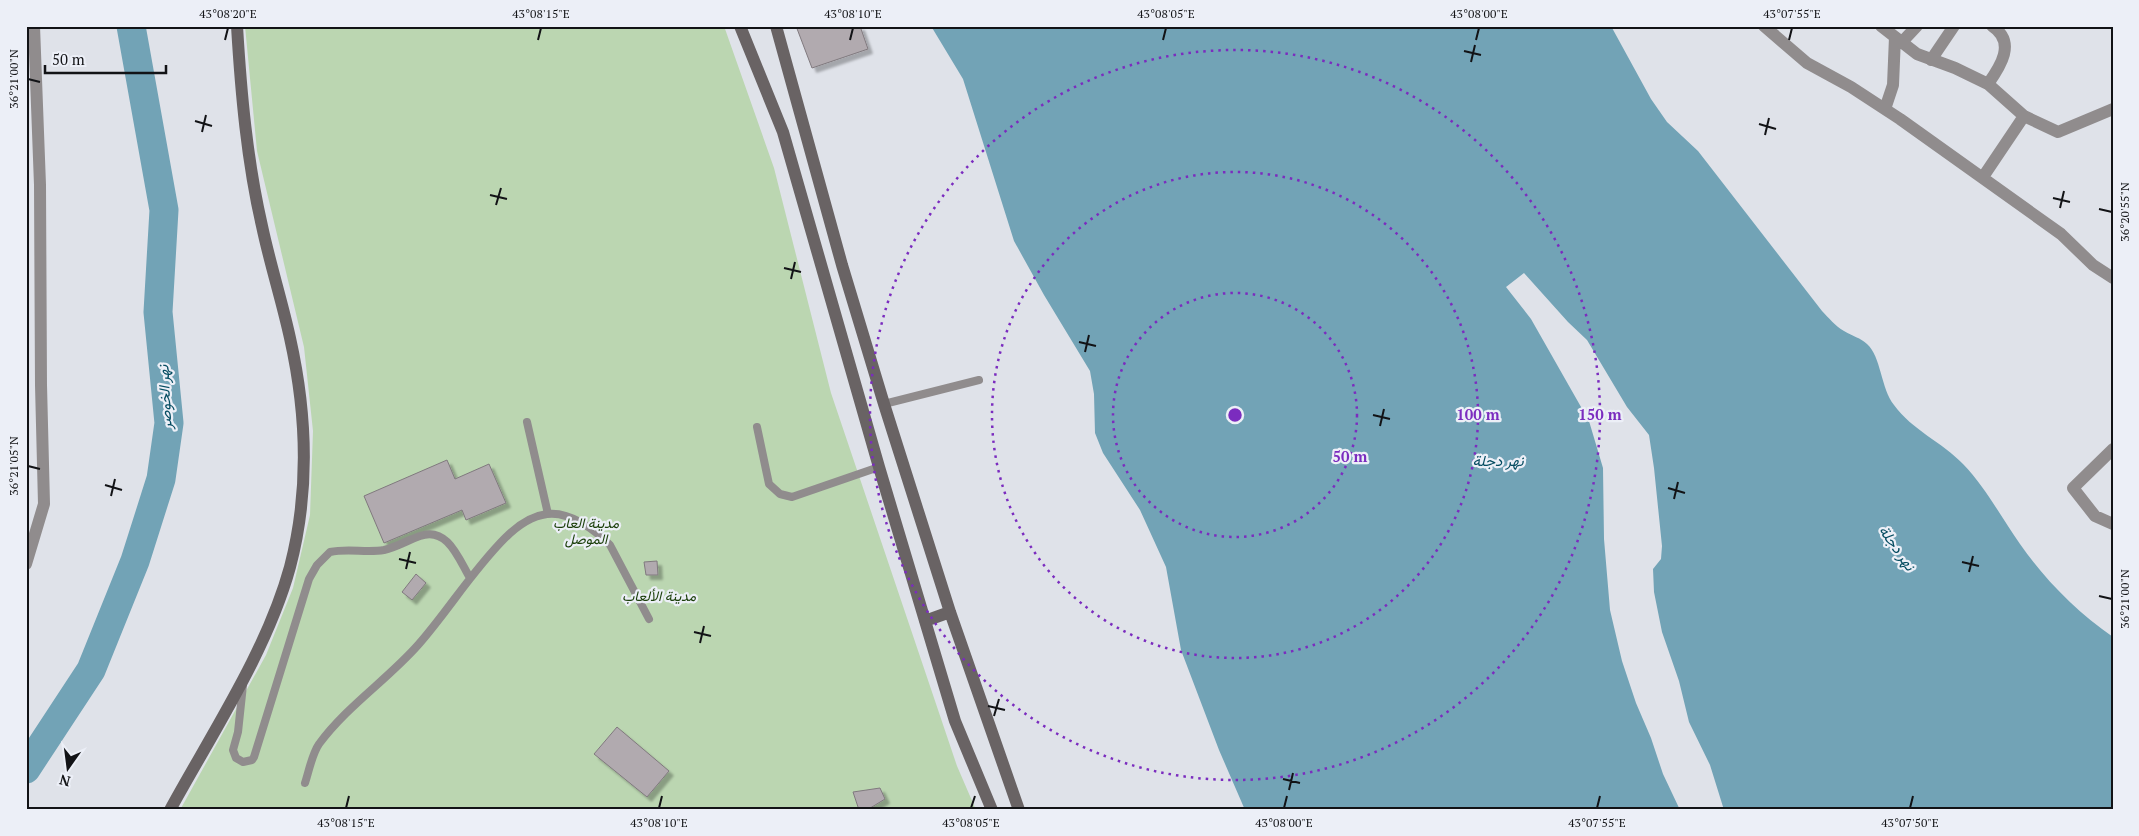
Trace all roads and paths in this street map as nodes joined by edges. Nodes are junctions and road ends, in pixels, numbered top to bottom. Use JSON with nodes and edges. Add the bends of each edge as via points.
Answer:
{"nodes":[{"id":1,"x":34,"y":26,"type":"edge"},
{"id":2,"x":237,"y":26,"type":"edge"},
{"id":3,"x":740,"y":26,"type":"edge"},
{"id":4,"x":776,"y":26,"type":"edge"},
{"id":5,"x":1764,"y":26,"type":"edge"},
{"id":6,"x":1882,"y":26,"type":"edge"},
{"id":7,"x":1917,"y":26,"type":"edge"},
{"id":8,"x":1954,"y":26,"type":"edge"},
{"id":9,"x":1992,"y":26,"type":"edge"},
{"id":10,"x":1898,"y":39,"type":"junction"},
{"id":11,"x":1931,"y":60,"type":"junction"},
{"id":12,"x":1988,"y":84,"type":"junction"},
{"id":13,"x":1885,"y":109,"type":"junction"},
{"id":14,"x":2113,"y":109,"type":"edge"},
{"id":15,"x":2024,"y":116,"type":"junction"},
{"id":16,"x":1982,"y":177,"type":"junction"},
{"id":17,"x":2113,"y":278,"type":"edge"},
{"id":18,"x":979,"y":380,"type":"dead end"},
{"id":19,"x":884,"y":404,"type":"junction"},
{"id":20,"x":527,"y":422,"type":"dead end"},
{"id":21,"x":757,"y":427,"type":"dead end"},
{"id":22,"x":2113,"y":449,"type":"edge"},
{"id":23,"x":879,"y":467,"type":"junction"},
{"id":24,"x":548,"y":514,"type":"junction"},
{"id":25,"x":2113,"y":524,"type":"edge"},
{"id":26,"x":26,"y":564,"type":"edge"},
{"id":27,"x":470,"y":578,"type":"junction"},
{"id":28,"x":950,"y":612,"type":"junction"},
{"id":29,"x":649,"y":619,"type":"dead end"},
{"id":30,"x":925,"y":621,"type":"junction"},
{"id":31,"x":244,"y":676,"type":"junction"},
{"id":32,"x":305,"y":784,"type":"dead end"},
{"id":33,"x":170,"y":810,"type":"edge"},
{"id":34,"x":992,"y":810,"type":"edge"},
{"id":35,"x":1019,"y":810,"type":"edge"}],
"edges":[{"from":1,"to":26,"type":"street","via":[[40,186],[44,504]]},
{"from":2,"to":31,"type":"main road","via":[[252,175],[290,338],[303,419],[305,459],[304,495],[290,566],[265,635]]},
{"from":3,"to":23,"type":"main road","via":[[784,132]]},
{"from":4,"to":19,"type":"main road"},
{"from":5,"to":13,"type":"street","via":[[1807,63]]},
{"from":6,"to":10,"type":"street"},
{"from":7,"to":10,"type":"street"},
{"from":8,"to":11,"type":"street"},
{"from":9,"to":12,"type":"street","via":[[2002,37],[2005,49],[2003,62]]},
{"from":10,"to":11,"type":"street"},
{"from":10,"to":13,"type":"street","via":[[1893,85]]},
{"from":11,"to":12,"type":"street"},
{"from":12,"to":15,"type":"street"},
{"from":13,"to":16,"type":"street"},
{"from":14,"to":15,"type":"street","via":[[2058,132]]},
{"from":15,"to":16,"type":"street"},
{"from":16,"to":17,"type":"street","via":[[2062,234],[2094,265]]},
{"from":18,"to":19,"type":"lane"},
{"from":19,"to":28,"type":"main road"},
{"from":20,"to":24,"type":"lane"},
{"from":21,"to":23,"type":"lane","via":[[769,484],[780,494],[792,497]]},
{"from":22,"to":25,"type":"street","via":[[2073,488],[2095,516]]},
{"from":23,"to":30,"type":"main road"},
{"from":24,"to":27,"type":"lane","via":[[532,519],[512,532]]},
{"from":24,"to":29,"type":"lane","via":[[576,521],[610,545]]},
{"from":27,"to":31,"type":"lane","via":[[447,541],[434,534],[387,549],[326,554],[312,572],[302,598],[254,757],[244,762],[236,758],[233,750]]},
{"from":27,"to":32,"type":"lane","via":[[419,644],[382,682],[343,715],[318,746]]},
{"from":28,"to":30,"type":"main road"},
{"from":28,"to":35,"type":"main road"},
{"from":30,"to":34,"type":"main road","via":[[955,721]]},
{"from":31,"to":33,"type":"main road"}]}
